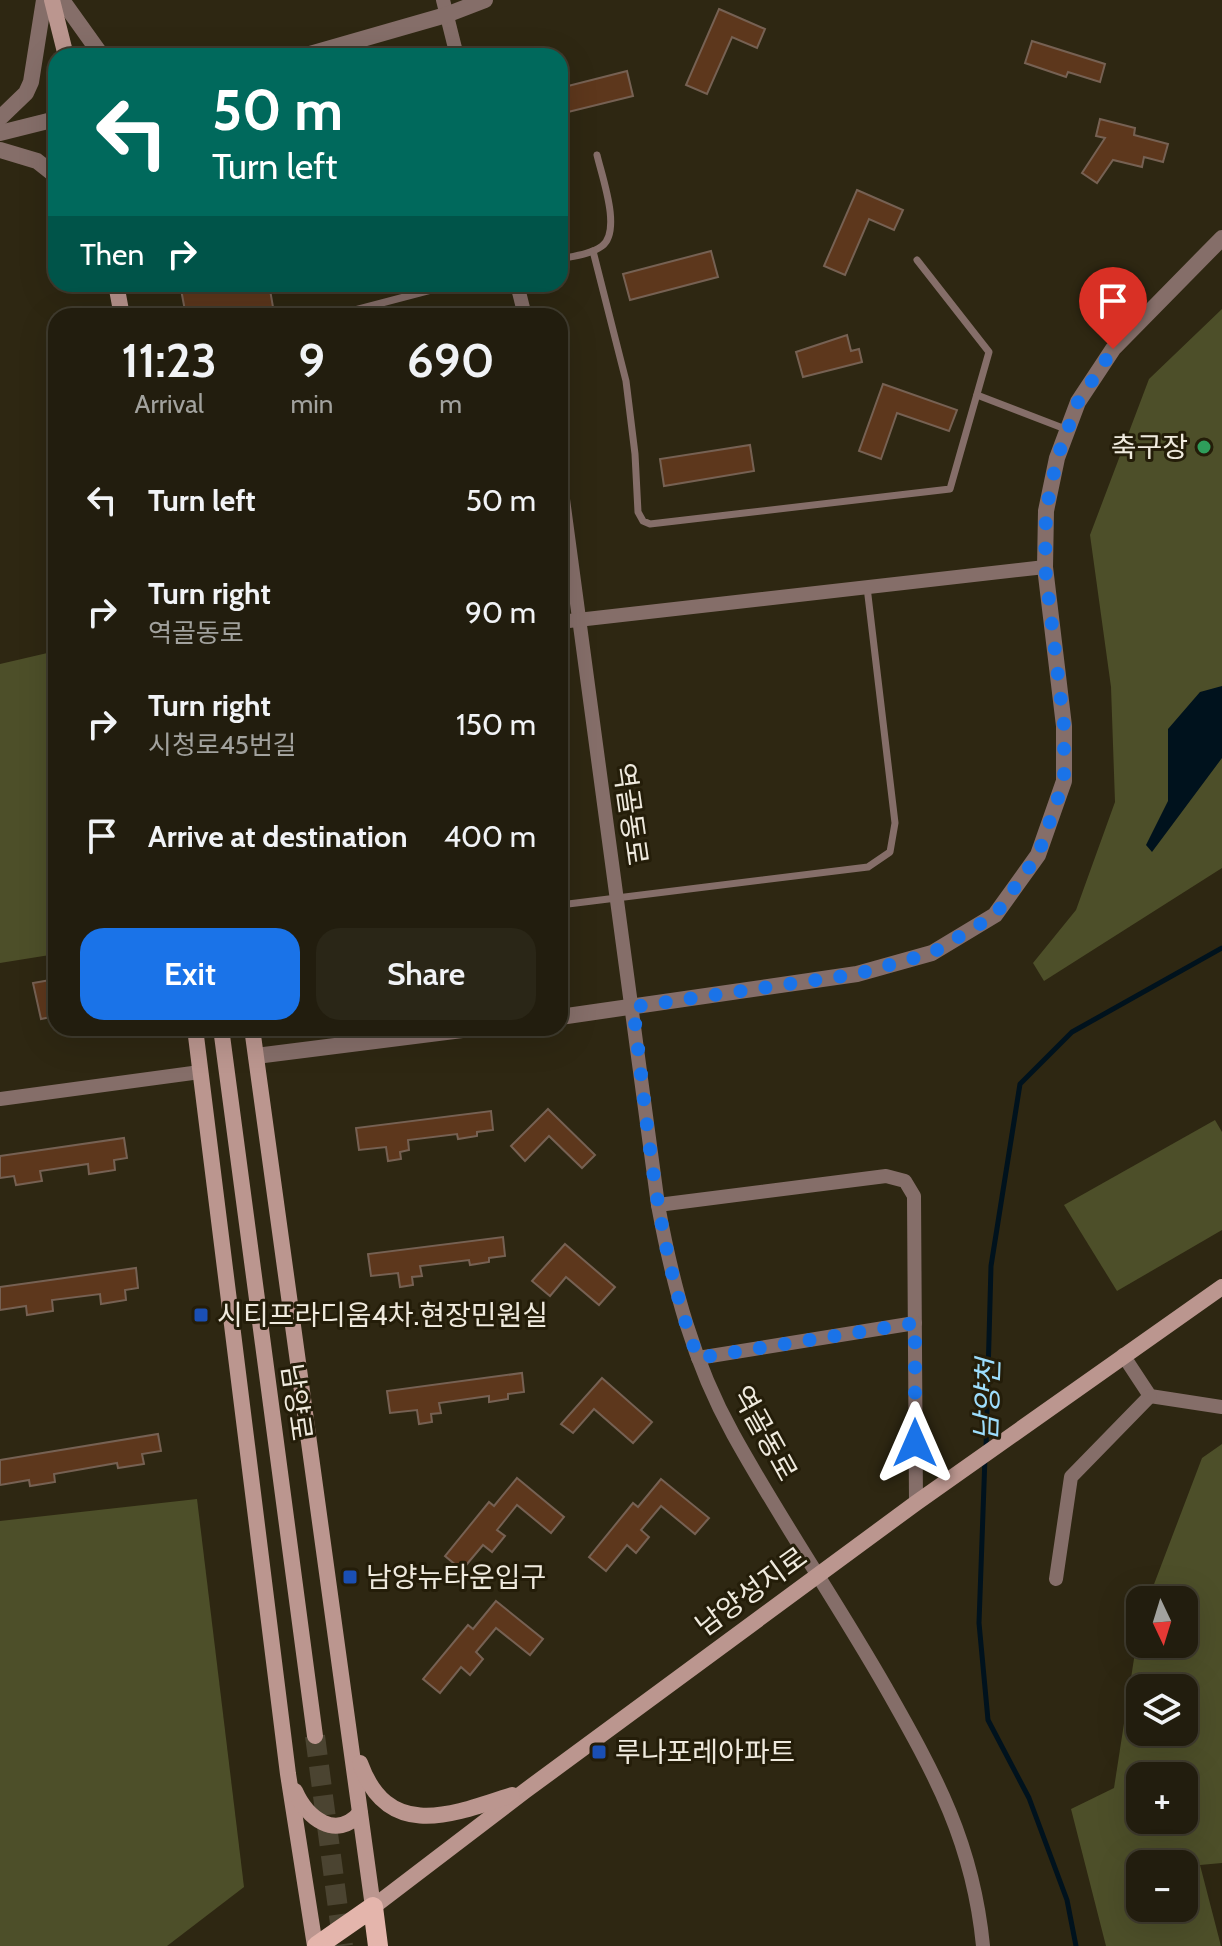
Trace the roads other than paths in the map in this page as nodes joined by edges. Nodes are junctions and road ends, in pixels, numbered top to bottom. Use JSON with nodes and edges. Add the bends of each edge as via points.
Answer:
{"nodes":[{"id":1,"x":44,"y":0,"type":"edge"},
{"id":2,"x":52,"y":0,"type":"edge"},
{"id":3,"x":62,"y":0,"type":"edge"},
{"id":4,"x":485,"y":0,"type":"edge"},
{"id":5,"x":444,"y":8,"type":"edge"},
{"id":6,"x":64,"y":48,"type":"edge"},
{"id":7,"x":96,"y":48,"type":"edge"},
{"id":8,"x":326,"y":48,"type":"edge"},
{"id":9,"x":455,"y":48,"type":"edge"},
{"id":10,"x":0,"y":118,"type":"edge"},
{"id":11,"x":48,"y":121,"type":"edge"},
{"id":12,"x":0,"y":133,"type":"edge"},
{"id":13,"x":0,"y":150,"type":"edge"},
{"id":14,"x":597,"y":155,"type":"dead end"},
{"id":15,"x":48,"y":170,"type":"edge"},
{"id":16,"x":1222,"y":238,"type":"edge"},
{"id":17,"x":593,"y":251,"type":"junction"},
{"id":18,"x":568,"y":257,"type":"edge"},
{"id":19,"x":917,"y":260,"type":"dead end"},
{"id":20,"x":424,"y":292,"type":"edge"},
{"id":21,"x":362,"y":308,"type":"edge"},
{"id":22,"x":977,"y":395,"type":"junction"},
{"id":23,"x":1068,"y":430,"type":"junction"},
{"id":24,"x":568,"y":537,"type":"edge"},
{"id":25,"x":1045,"y":567,"type":"junction"},
{"id":26,"x":867,"y":587,"type":"junction"},
{"id":27,"x":579,"y":620,"type":"junction"},
{"id":28,"x":568,"y":621,"type":"edge"},
{"id":29,"x":616,"y":898,"type":"junction"},
{"id":30,"x":568,"y":904,"type":"edge"},
{"id":31,"x":633,"y":1007,"type":"junction"},
{"id":32,"x":568,"y":1016,"type":"edge"},
{"id":33,"x":196,"y":1036,"type":"edge"},
{"id":34,"x":222,"y":1036,"type":"edge"},
{"id":35,"x":253,"y":1036,"type":"edge"},
{"id":36,"x":415,"y":1036,"type":"edge"},
{"id":37,"x":256,"y":1056,"type":"junction"},
{"id":38,"x":200,"y":1072,"type":"junction"},
{"id":39,"x":0,"y":1099,"type":"edge"},
{"id":40,"x":658,"y":1205,"type":"junction"},
{"id":41,"x":1222,"y":1287,"type":"edge"},
{"id":42,"x":915,"y":1323,"type":"junction"},
{"id":43,"x":1123,"y":1355,"type":"junction"},
{"id":44,"x":698,"y":1358,"type":"junction"},
{"id":45,"x":1150,"y":1396,"type":"junction"},
{"id":46,"x":1222,"y":1407,"type":"edge"},
{"id":47,"x":916,"y":1503,"type":"junction"},
{"id":48,"x":819,"y":1576,"type":"junction"},
{"id":49,"x":1056,"y":1579,"type":"dead end"},
{"id":50,"x":315,"y":1736,"type":"tunnel mouth"},
{"id":51,"x":352,"y":1743,"type":"junction"},
{"id":52,"x":288,"y":1774,"type":"junction"},
{"id":53,"x":525,"y":1791,"type":"junction"},
{"id":54,"x":360,"y":1813,"type":"junction"},
{"id":55,"x":373,"y":1907,"type":"junction"},
{"id":56,"x":316,"y":1946,"type":"edge"},
{"id":57,"x":378,"y":1946,"type":"edge"},
{"id":58,"x":983,"y":1946,"type":"edge"}],
"edges":[{"from":1,"to":10,"type":"street","via":[[31,82]]},
{"from":2,"to":6,"type":"main road"},
{"from":3,"to":7,"type":"street"},
{"from":4,"to":5,"type":"street"},
{"from":5,"to":8,"type":"street"},
{"from":5,"to":9,"type":"street"},
{"from":11,"to":12,"type":"street"},
{"from":13,"to":15,"type":"street"},
{"from":14,"to":17,"type":"lane","via":[[613,226],[606,244]]},
{"from":16,"to":23,"type":"street","via":[[1113,349],[1078,402]]},
{"from":17,"to":18,"type":"lane"},
{"from":17,"to":22,"type":"lane","via":[[626,381],[638,512],[650,524],[950,489]]},
{"from":19,"to":22,"type":"lane","via":[[989,352]]},
{"from":20,"to":21,"type":"lane"},
{"from":22,"to":23,"type":"lane"},
{"from":23,"to":25,"type":"street","via":[[1046,511]]},
{"from":24,"to":27,"type":"street","name":"역골동로"},
{"from":25,"to":26,"type":"street"},
{"from":25,"to":31,"type":"street","via":[[1064,726],[1064,781],[1038,855],[995,915],[932,953],[857,974]]},
{"from":26,"to":27,"type":"street"},
{"from":26,"to":29,"type":"lane","via":[[895,823],[890,852],[868,867]]},
{"from":27,"to":28,"type":"street"},
{"from":27,"to":29,"type":"street","name":"역골동로"},
{"from":29,"to":30,"type":"lane"},
{"from":29,"to":31,"type":"street","name":"역골동로"},
{"from":31,"to":32,"type":"street"},
{"from":31,"to":40,"type":"street","name":"역골동로"},
{"from":33,"to":38,"type":"main road"},
{"from":34,"to":50,"type":"main road","name":"남양로"},
{"from":35,"to":37,"type":"main road"},
{"from":36,"to":37,"type":"street"},
{"from":37,"to":51,"type":"main road"},
{"from":38,"to":39,"type":"street"},
{"from":38,"to":52,"type":"main road"},
{"from":40,"to":42,"type":"street","via":[[886,1176],[905,1181],[914,1196]]},
{"from":40,"to":44,"type":"street","name":"역골동로","via":[[678,1301]]},
{"from":41,"to":43,"type":"main road","name":"남양성지로"},
{"from":42,"to":44,"type":"street"},
{"from":42,"to":47,"type":"street"},
{"from":43,"to":45,"type":"street"},
{"from":43,"to":47,"type":"main road","name":"남양성지로"},
{"from":44,"to":48,"type":"street","name":"역골동로","via":[[732,1433]]},
{"from":45,"to":46,"type":"street"},
{"from":45,"to":49,"type":"street","via":[[1071,1477]]},
{"from":47,"to":48,"type":"main road","name":"남양성지로"},
{"from":48,"to":53,"type":"main road","name":"남양성지로"},
{"from":48,"to":58,"type":"street","name":"역골동로","via":[[938,1780],[966,1854]]},
{"from":51,"to":53,"type":"main road","via":[[373,1791],[398,1811],[414,1816],[455,1813]]},
{"from":51,"to":54,"type":"main road"},
{"from":52,"to":54,"type":"main road","via":[[299,1800],[317,1820],[342,1826]]},
{"from":52,"to":56,"type":"main road"},
{"from":53,"to":55,"type":"main road","name":"남양성지로"},
{"from":54,"to":55,"type":"main road"},
{"from":55,"to":56,"type":"main road","name":"남양성지로"},
{"from":55,"to":57,"type":"main road"}]}
